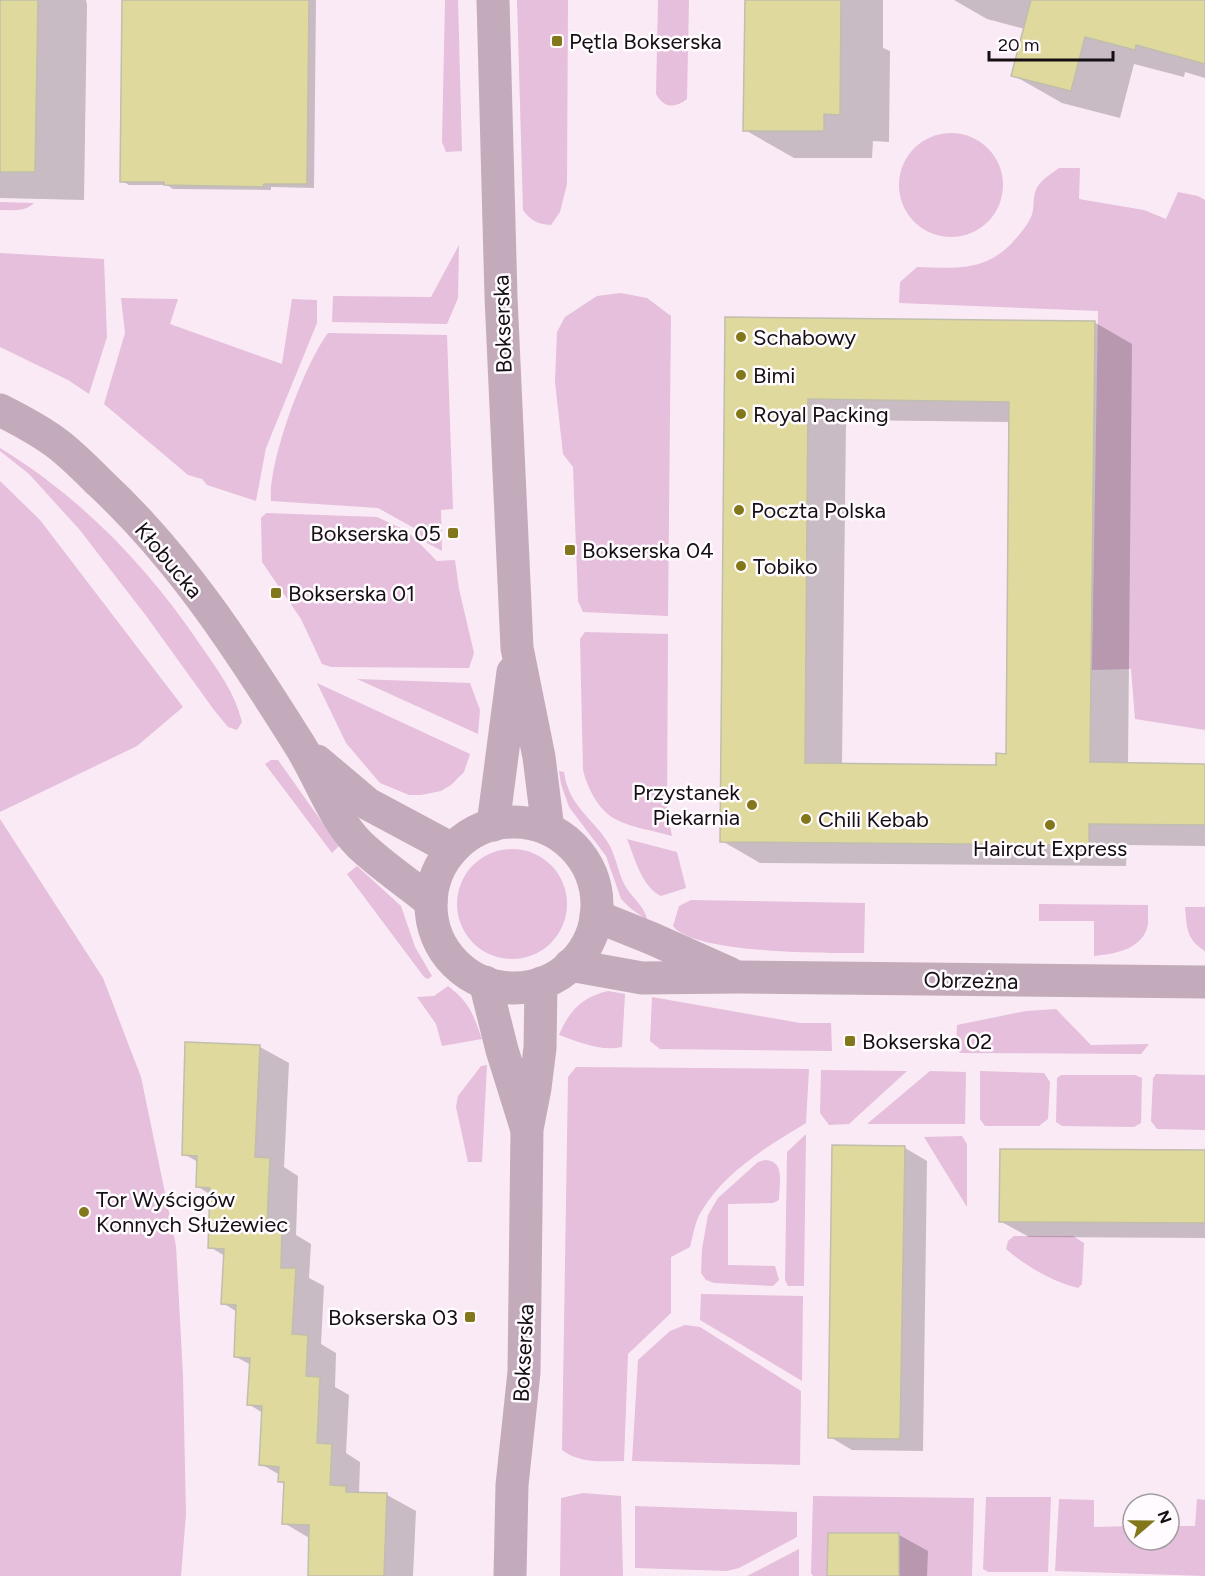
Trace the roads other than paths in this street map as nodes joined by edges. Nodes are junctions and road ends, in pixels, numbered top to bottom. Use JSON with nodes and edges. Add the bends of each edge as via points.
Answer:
{"nodes":[{"id":1,"x":493,"y":0,"type":"edge"},
{"id":2,"x":0,"y":411,"type":"edge"},
{"id":3,"x":517,"y":648,"type":"junction"},
{"id":4,"x":300,"y":746,"type":"junction"},
{"id":5,"x":493,"y":825,"type":"junction"},
{"id":6,"x":548,"y":829,"type":"junction"},
{"id":7,"x":452,"y":849,"type":"junction"},
{"id":8,"x":431,"y":902,"type":"junction"},
{"id":9,"x":596,"y":916,"type":"junction"},
{"id":10,"x":570,"y":965,"type":"junction"},
{"id":11,"x":738,"y":977,"type":"junction"},
{"id":12,"x":486,"y":982,"type":"junction"},
{"id":13,"x":1205,"y":982,"type":"edge"},
{"id":14,"x":541,"y":983,"type":"junction"},
{"id":15,"x":527,"y":1129,"type":"junction"},
{"id":16,"x":510,"y":1576,"type":"edge"}],
"edges":[{"from":1,"to":3,"type":"street","name":"Bokserska"},
{"from":2,"to":4,"type":"street","name":"Kłobucka","via":[[59,444],[159,544],[218,620]]},
{"from":3,"to":5,"type":"street","name":"Bokserska"},
{"from":3,"to":6,"type":"street","name":"Bokserska","via":[[539,757]]},
{"from":4,"to":7,"type":"street","name":"Kłobucka","via":[[368,804]]},
{"from":4,"to":8,"type":"street","name":"Kłobucka","via":[[340,819],[360,844]]},
{"from":5,"to":6,"type":"street","via":[[525,822]]},
{"from":5,"to":7,"type":"street","via":[[464,838]]},
{"from":6,"to":9,"type":"street","via":[[570,844],[590,872]]},
{"from":7,"to":8,"type":"street","via":[[434,881]]},
{"from":8,"to":12,"type":"street","via":[[440,943],[461,969]]},
{"from":9,"to":10,"type":"street","via":[[592,936]]},
{"from":9,"to":11,"type":"street","name":"Obrzeżna"},
{"from":10,"to":11,"type":"street","name":"Obrzeżna","via":[[642,978]]},
{"from":10,"to":14,"type":"street"},
{"from":11,"to":13,"type":"street","name":"Obrzeżna"},
{"from":12,"to":14,"type":"street","via":[[508,987]]},
{"from":12,"to":15,"type":"street","name":"Bokserska"},
{"from":14,"to":15,"type":"street","name":"Bokserska","via":[[540,1048]]},
{"from":15,"to":16,"type":"street","name":"Bokserska","via":[[524,1372],[512,1485]]}]}
